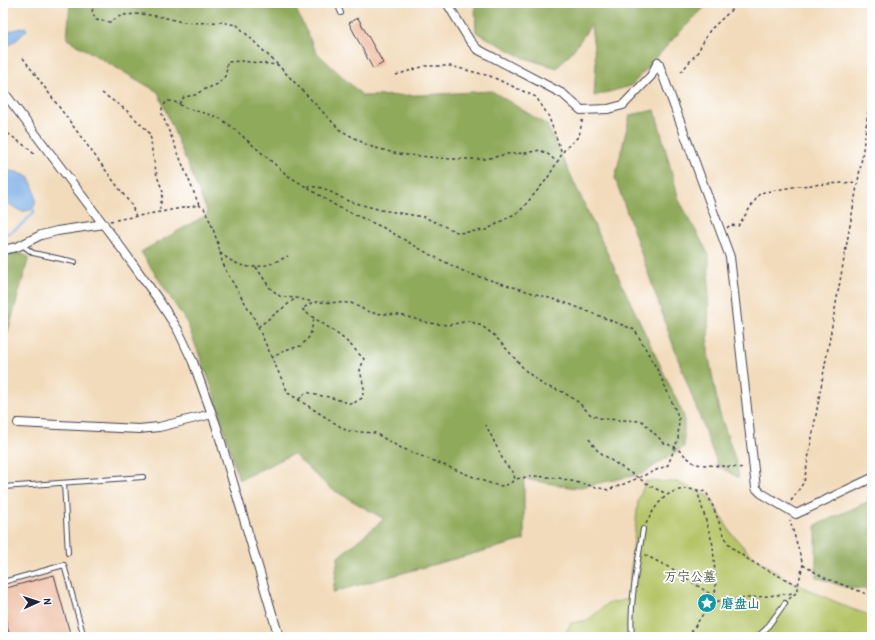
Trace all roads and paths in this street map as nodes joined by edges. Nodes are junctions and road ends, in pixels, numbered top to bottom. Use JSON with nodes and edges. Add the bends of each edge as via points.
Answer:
{"nodes":[{"id":1,"x":94,"y":3,"type":"edge"},
{"id":2,"x":337,"y":3,"type":"edge"},
{"id":3,"x":447,"y":3,"type":"edge"},
{"id":4,"x":739,"y":3,"type":"edge"},
{"id":5,"x":341,"y":13,"type":"dead end"},
{"id":6,"x":23,"y":58,"type":"dead end"},
{"id":7,"x":278,"y":65,"type":"junction"},
{"id":8,"x":681,"y":72,"type":"dead end"},
{"id":9,"x":396,"y":75,"type":"dead end"},
{"id":10,"x":872,"y":83,"type":"edge"},
{"id":11,"x":3,"y":91,"type":"edge"},
{"id":12,"x":102,"y":93,"type":"dead end"},
{"id":13,"x":179,"y":104,"type":"junction"},
{"id":14,"x":584,"y":110,"type":"junction"},
{"id":15,"x":3,"y":130,"type":"edge"},
{"id":16,"x":562,"y":153,"type":"junction"},
{"id":17,"x":36,"y":155,"type":"dead end"},
{"id":18,"x":557,"y":162,"type":"junction"},
{"id":19,"x":857,"y":182,"type":"junction"},
{"id":20,"x":305,"y":186,"type":"junction"},
{"id":21,"x":199,"y":205,"type":"junction"},
{"id":22,"x":159,"y":213,"type":"junction"},
{"id":23,"x":136,"y":217,"type":"junction"},
{"id":24,"x":104,"y":224,"type":"junction"},
{"id":25,"x":721,"y":232,"type":"junction"},
{"id":26,"x":21,"y":245,"type":"junction"},
{"id":27,"x":3,"y":250,"type":"edge"},
{"id":28,"x":220,"y":253,"type":"junction"},
{"id":29,"x":288,"y":256,"type":"dead end"},
{"id":30,"x":75,"y":262,"type":"dead end"},
{"id":31,"x":256,"y":267,"type":"junction"},
{"id":32,"x":296,"y":298,"type":"junction"},
{"id":33,"x":313,"y":302,"type":"junction"},
{"id":34,"x":314,"y":318,"type":"junction"},
{"id":35,"x":258,"y":327,"type":"junction"},
{"id":36,"x":271,"y":358,"type":"junction"},
{"id":37,"x":299,"y":400,"type":"junction"},
{"id":38,"x":212,"y":414,"type":"junction"},
{"id":39,"x":18,"y":423,"type":"dead end"},
{"id":40,"x":486,"y":425,"type":"dead end"},
{"id":41,"x":589,"y":439,"type":"dead end"},
{"id":42,"x":675,"y":447,"type":"junction"},
{"id":43,"x":754,"y":468,"type":"junction"},
{"id":44,"x":143,"y":477,"type":"dead end"},
{"id":45,"x":638,"y":478,"type":"junction"},
{"id":46,"x":872,"y":478,"type":"edge"},
{"id":47,"x":515,"y":479,"type":"junction"},
{"id":48,"x":64,"y":483,"type":"junction"},
{"id":49,"x":3,"y":487,"type":"edge"},
{"id":50,"x":697,"y":490,"type":"junction"},
{"id":51,"x":667,"y":494,"type":"junction"},
{"id":52,"x":786,"y":508,"type":"junction"},
{"id":53,"x":643,"y":529,"type":"joint"},
{"id":54,"x":640,"y":552,"type":"junction"},
{"id":55,"x":68,"y":553,"type":"dead end"},
{"id":56,"x":803,"y":566,"type":"junction"},
{"id":57,"x":3,"y":582,"type":"edge"},
{"id":58,"x":798,"y":586,"type":"junction"},
{"id":59,"x":796,"y":593,"type":"junction"},
{"id":60,"x":713,"y":596,"type":"junction"},
{"id":61,"x":872,"y":596,"type":"edge"},
{"id":62,"x":711,"y":602,"type":"junction"},
{"id":63,"x":785,"y":603,"type":"joint"},
{"id":64,"x":84,"y":637,"type":"edge"},
{"id":65,"x":279,"y":637,"type":"edge"},
{"id":66,"x":632,"y":637,"type":"edge"},
{"id":67,"x":688,"y":637,"type":"edge"},
{"id":68,"x":757,"y":637,"type":"edge"}],
"edges":[{"from":1,"to":7,"type":"path","via":[[92,12],[96,20],[110,22],[122,15],[142,14],[182,22],[220,22],[237,25]]},
{"from":2,"to":5,"type":"lane"},
{"from":3,"to":14,"type":"street","via":[[477,49],[563,94]]},
{"from":4,"to":8,"type":"path","via":[[710,30]]},
{"from":6,"to":23,"type":"path","via":[[132,206]]},
{"from":7,"to":13,"type":"path","via":[[227,62],[226,75],[218,84],[195,95],[184,97]]},
{"from":7,"to":18,"type":"path","via":[[340,130],[369,146],[398,154],[451,159],[486,159],[540,150]]},
{"from":9,"to":16,"type":"path","via":[[425,66],[450,66],[490,76],[536,97],[548,115]]},
{"from":10,"to":19,"type":"path"},
{"from":11,"to":24,"type":"street"},
{"from":12,"to":22,"type":"path","via":[[126,110],[148,131],[157,176],[163,192]]},
{"from":13,"to":20,"type":"path","via":[[218,117],[287,175]]},
{"from":13,"to":21,"type":"path","via":[[167,102],[162,108],[162,114]]},
{"from":14,"to":16,"type":"path","via":[[579,136]]},
{"from":14,"to":25,"type":"street","via":[[608,109],[623,105],[651,76],[658,62]]},
{"from":15,"to":17,"type":"path"},
{"from":16,"to":18,"type":"path"},
{"from":18,"to":20,"type":"path","via":[[547,179],[520,211],[486,230],[459,233],[424,217],[381,210],[348,201],[323,188]]},
{"from":19,"to":25,"type":"path","via":[[798,186],[760,193],[738,226],[730,225]]},
{"from":19,"to":52,"type":"path","via":[[804,482]]},
{"from":20,"to":42,"type":"path","via":[[338,207],[467,272],[569,304],[635,330],[658,371],[679,418]]},
{"from":21,"to":22,"type":"path"},
{"from":21,"to":28,"type":"path","via":[[204,208],[212,226]]},
{"from":22,"to":23,"type":"path"},
{"from":23,"to":24,"type":"path"},
{"from":24,"to":26,"type":"street","via":[[41,235]]},
{"from":24,"to":38,"type":"street","via":[[178,330]]},
{"from":25,"to":43,"type":"street","via":[[730,257]]},
{"from":26,"to":27,"type":"street"},
{"from":26,"to":30,"type":"lane","via":[[33,253]]},
{"from":28,"to":31,"type":"path","via":[[237,264]]},
{"from":28,"to":35,"type":"path","via":[[226,273]]},
{"from":29,"to":31,"type":"path","via":[[273,264]]},
{"from":31,"to":32,"type":"path","via":[[270,288],[281,296]]},
{"from":32,"to":33,"type":"path"},
{"from":32,"to":35,"type":"path"},
{"from":33,"to":34,"type":"path","via":[[302,309]]},
{"from":33,"to":42,"type":"path","via":[[351,303],[371,313],[401,315],[429,323],[448,325],[469,321],[482,326],[542,385],[563,392],[591,415],[603,419],[642,421],[664,443]]},
{"from":34,"to":36,"type":"path","via":[[310,336],[301,346],[288,349]]},
{"from":34,"to":37,"type":"path","via":[[335,332],[364,359],[360,370],[364,388],[362,398],[352,404],[307,392]]},
{"from":35,"to":36,"type":"path"},
{"from":36,"to":37,"type":"path","via":[[288,393]]},
{"from":37,"to":47,"type":"path","via":[[347,431],[375,433],[399,447],[486,482],[501,486],[510,484]]},
{"from":38,"to":39,"type":"street","via":[[159,427],[139,429]]},
{"from":38,"to":65,"type":"street"},
{"from":40,"to":47,"type":"path"},
{"from":41,"to":45,"type":"path","via":[[597,450]]},
{"from":42,"to":43,"type":"path","via":[[695,464]]},
{"from":42,"to":45,"type":"path","via":[[668,464]]},
{"from":43,"to":52,"type":"street","via":[[756,488],[760,493]]},
{"from":44,"to":48,"type":"lane"},
{"from":45,"to":47,"type":"path","via":[[608,490],[559,478],[534,476]]},
{"from":45,"to":51,"type":"path"},
{"from":46,"to":52,"type":"street","via":[[796,514]]},
{"from":48,"to":49,"type":"lane"},
{"from":48,"to":55,"type":"lane"},
{"from":50,"to":51,"type":"path","via":[[680,490]]},
{"from":50,"to":58,"type":"path","via":[[706,492],[728,542],[743,556]]},
{"from":50,"to":60,"type":"path","via":[[713,545],[716,589]]},
{"from":51,"to":53,"type":"path","via":[[654,507]]},
{"from":52,"to":56,"type":"path"},
{"from":53,"to":54,"type":"lane"},
{"from":54,"to":60,"type":"path","via":[[674,570]]},
{"from":54,"to":66,"type":"lane","via":[[631,625]]},
{"from":56,"to":58,"type":"path"},
{"from":56,"to":61,"type":"path","via":[[825,578]]},
{"from":57,"to":64,"type":"lane","via":[[64,565]]},
{"from":58,"to":59,"type":"path"},
{"from":59,"to":62,"type":"path"},
{"from":59,"to":63,"type":"path"},
{"from":60,"to":62,"type":"path"},
{"from":62,"to":67,"type":"path"},
{"from":63,"to":68,"type":"lane"}]}
